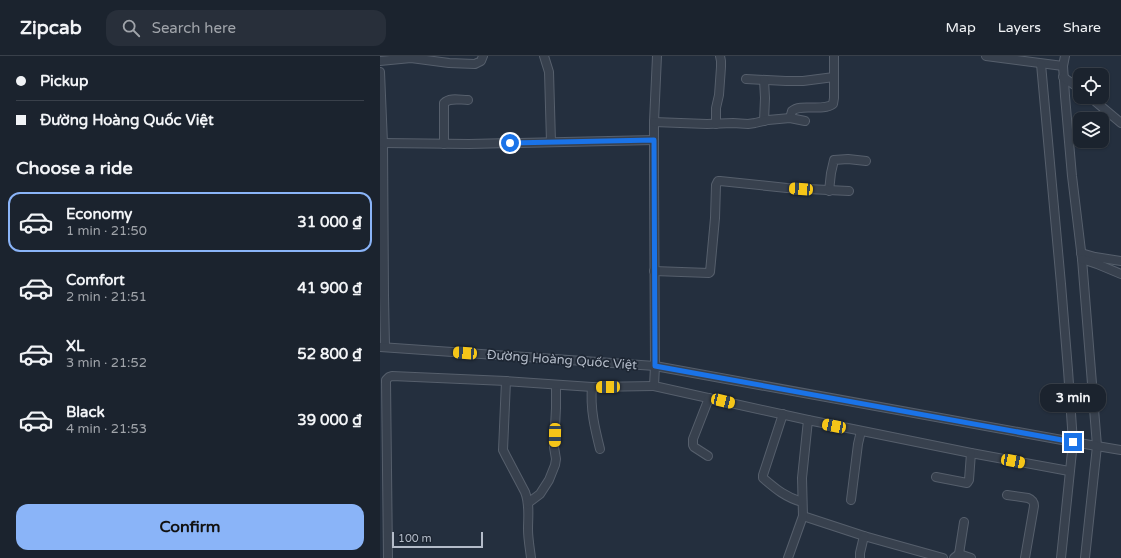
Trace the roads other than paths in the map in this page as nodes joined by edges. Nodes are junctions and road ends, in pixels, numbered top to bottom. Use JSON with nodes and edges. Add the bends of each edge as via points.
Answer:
{"nodes":[{"id":1,"x":483,"y":56,"type":"edge"},
{"id":2,"x":544,"y":56,"type":"edge"},
{"id":3,"x":657,"y":56,"type":"edge"},
{"id":4,"x":720,"y":56,"type":"edge"},
{"id":5,"x":834,"y":56,"type":"edge"},
{"id":6,"x":986,"y":56,"type":"edge"},
{"id":7,"x":1066,"y":56,"type":"edge"},
{"id":8,"x":380,"y":61,"type":"edge"},
{"id":9,"x":1041,"y":64,"type":"junction"},
{"id":10,"x":1062,"y":66,"type":"junction"},
{"id":11,"x":380,"y":72,"type":"edge"},
{"id":12,"x":1063,"y":77,"type":"junction"},
{"id":13,"x":834,"y":78,"type":"junction"},
{"id":14,"x":746,"y":79,"type":"dead end"},
{"id":15,"x":764,"y":80,"type":"junction"},
{"id":16,"x":1073,"y":84,"type":"edge"},
{"id":17,"x":468,"y":100,"type":"dead end"},
{"id":18,"x":1098,"y":104,"type":"edge"},
{"id":19,"x":790,"y":118,"type":"junction"},
{"id":20,"x":764,"y":121,"type":"junction"},
{"id":21,"x":806,"y":121,"type":"dead end"},
{"id":22,"x":654,"y":122,"type":"junction"},
{"id":23,"x":1121,"y":123,"type":"edge"},
{"id":24,"x":716,"y":124,"type":"junction"},
{"id":25,"x":654,"y":140,"type":"junction"},
{"id":26,"x":551,"y":142,"type":"junction"},
{"id":27,"x":383,"y":143,"type":"junction"},
{"id":28,"x":444,"y":144,"type":"junction"},
{"id":29,"x":866,"y":161,"type":"dead end"},
{"id":30,"x":829,"y":191,"type":"junction"},
{"id":31,"x":849,"y":191,"type":"dead end"},
{"id":32,"x":1081,"y":256,"type":"junction"},
{"id":33,"x":1121,"y":261,"type":"edge"},
{"id":34,"x":654,"y":271,"type":"junction"},
{"id":35,"x":1121,"y":274,"type":"edge"},
{"id":36,"x":383,"y":347,"type":"edge"},
{"id":37,"x":655,"y":369,"type":"junction"},
{"id":38,"x":506,"y":381,"type":"junction"},
{"id":39,"x":654,"y":383,"type":"junction"},
{"id":40,"x":556,"y":385,"type":"junction"},
{"id":41,"x":592,"y":387,"type":"junction"},
{"id":42,"x":709,"y":398,"type":"junction"},
{"id":43,"x":783,"y":414,"type":"junction"},
{"id":44,"x":808,"y":420,"type":"junction"},
{"id":45,"x":861,"y":431,"type":"junction"},
{"id":46,"x":1073,"y":442,"type":"junction"},
{"id":47,"x":1097,"y":446,"type":"junction"},
{"id":48,"x":600,"y":449,"type":"dead end"},
{"id":49,"x":1121,"y":450,"type":"edge"},
{"id":50,"x":971,"y":453,"type":"junction"},
{"id":51,"x":708,"y":456,"type":"dead end"},
{"id":52,"x":1070,"y":467,"type":"junction"},
{"id":53,"x":936,"y":477,"type":"dead end"},
{"id":54,"x":1007,"y":495,"type":"dead end"},
{"id":55,"x":851,"y":500,"type":"dead end"},
{"id":56,"x":802,"y":502,"type":"junction"},
{"id":57,"x":528,"y":503,"type":"junction"},
{"id":58,"x":803,"y":516,"type":"junction"},
{"id":59,"x":964,"y":522,"type":"dead end"},
{"id":60,"x":864,"y":536,"type":"junction"},
{"id":61,"x":956,"y":556,"type":"edge"},
{"id":62,"x":388,"y":558,"type":"edge"},
{"id":63,"x":531,"y":558,"type":"edge"},
{"id":64,"x":788,"y":558,"type":"edge"},
{"id":65,"x":860,"y":558,"type":"edge"},
{"id":66,"x":943,"y":558,"type":"edge"},
{"id":67,"x":971,"y":558,"type":"edge"},
{"id":68,"x":1025,"y":558,"type":"edge"},
{"id":69,"x":1061,"y":558,"type":"edge"},
{"id":70,"x":1084,"y":558,"type":"edge"}],
"edges":[{"from":1,"to":8,"type":"street","via":[[481,61],[475,64],[411,58]]},
{"from":2,"to":26,"type":"street","via":[[549,72]]},
{"from":3,"to":22,"type":"street"},
{"from":4,"to":24,"type":"street","via":[[722,67]]},
{"from":5,"to":13,"type":"street"},
{"from":6,"to":9,"type":"street"},
{"from":7,"to":10,"type":"street"},
{"from":9,"to":10,"type":"street"},
{"from":9,"to":46,"type":"street"},
{"from":10,"to":12,"type":"street"},
{"from":11,"to":27,"type":"street"},
{"from":12,"to":16,"type":"street"},
{"from":12,"to":32,"type":"street"},
{"from":13,"to":15,"type":"street","via":[[803,81]]},
{"from":13,"to":19,"type":"street","via":[[833,104],[827,107],[797,108],[792,111]]},
{"from":14,"to":15,"type":"street"},
{"from":15,"to":20,"type":"street"},
{"from":17,"to":28,"type":"street","via":[[447,100],[444,103]]},
{"from":18,"to":23,"type":"street"},
{"from":19,"to":20,"type":"street"},
{"from":19,"to":21,"type":"street"},
{"from":20,"to":24,"type":"street","via":[[755,124]]},
{"from":22,"to":24,"type":"street"},
{"from":22,"to":25,"type":"street"},
{"from":25,"to":26,"type":"street"},
{"from":25,"to":34,"type":"street"},
{"from":26,"to":28,"type":"street"},
{"from":27,"to":28,"type":"street"},
{"from":27,"to":36,"type":"street"},
{"from":29,"to":30,"type":"street","via":[[834,160]]},
{"from":30,"to":31,"type":"street"},
{"from":30,"to":34,"type":"street","via":[[720,180],[716,185],[710,272]]},
{"from":32,"to":33,"type":"street"},
{"from":32,"to":35,"type":"street"},
{"from":32,"to":47,"type":"street"},
{"from":34,"to":37,"type":"street"},
{"from":36,"to":37,"type":"street","name":"Đường Hoàng Quốc Việt"},
{"from":37,"to":39,"type":"street"},
{"from":37,"to":46,"type":"street","name":"Đường Hoàng Quốc Việt"},
{"from":38,"to":40,"type":"street"},
{"from":38,"to":57,"type":"street","via":[[503,450],[526,492]]},
{"from":38,"to":62,"type":"street","via":[[392,376],[387,378]]},
{"from":39,"to":41,"type":"street"},
{"from":39,"to":42,"type":"street"},
{"from":40,"to":41,"type":"street"},
{"from":40,"to":57,"type":"street","via":[[555,465],[540,494]]},
{"from":41,"to":48,"type":"street","via":[[592,410]]},
{"from":42,"to":43,"type":"street"},
{"from":42,"to":51,"type":"street","via":[[692,439],[694,447]]},
{"from":43,"to":44,"type":"street"},
{"from":43,"to":56,"type":"street","via":[[763,478],[781,494]]},
{"from":44,"to":45,"type":"street"},
{"from":44,"to":56,"type":"street"},
{"from":45,"to":50,"type":"street"},
{"from":45,"to":55,"type":"street"},
{"from":46,"to":47,"type":"street","name":"Đường Hoàng Quốc Việt"},
{"from":46,"to":52,"type":"street"},
{"from":47,"to":49,"type":"street","name":"Đường Hoàng Quốc Việt"},
{"from":47,"to":70,"type":"street"},
{"from":50,"to":52,"type":"street"},
{"from":50,"to":53,"type":"street","via":[[967,484]]},
{"from":52,"to":69,"type":"street"},
{"from":54,"to":68,"type":"street","via":[[1028,498],[1034,503]]},
{"from":56,"to":58,"type":"street"},
{"from":57,"to":63,"type":"street"},
{"from":58,"to":60,"type":"street"},
{"from":58,"to":64,"type":"street"},
{"from":59,"to":61,"type":"street"},
{"from":60,"to":65,"type":"street"},
{"from":60,"to":66,"type":"street"},
{"from":61,"to":67,"type":"street"}]}
